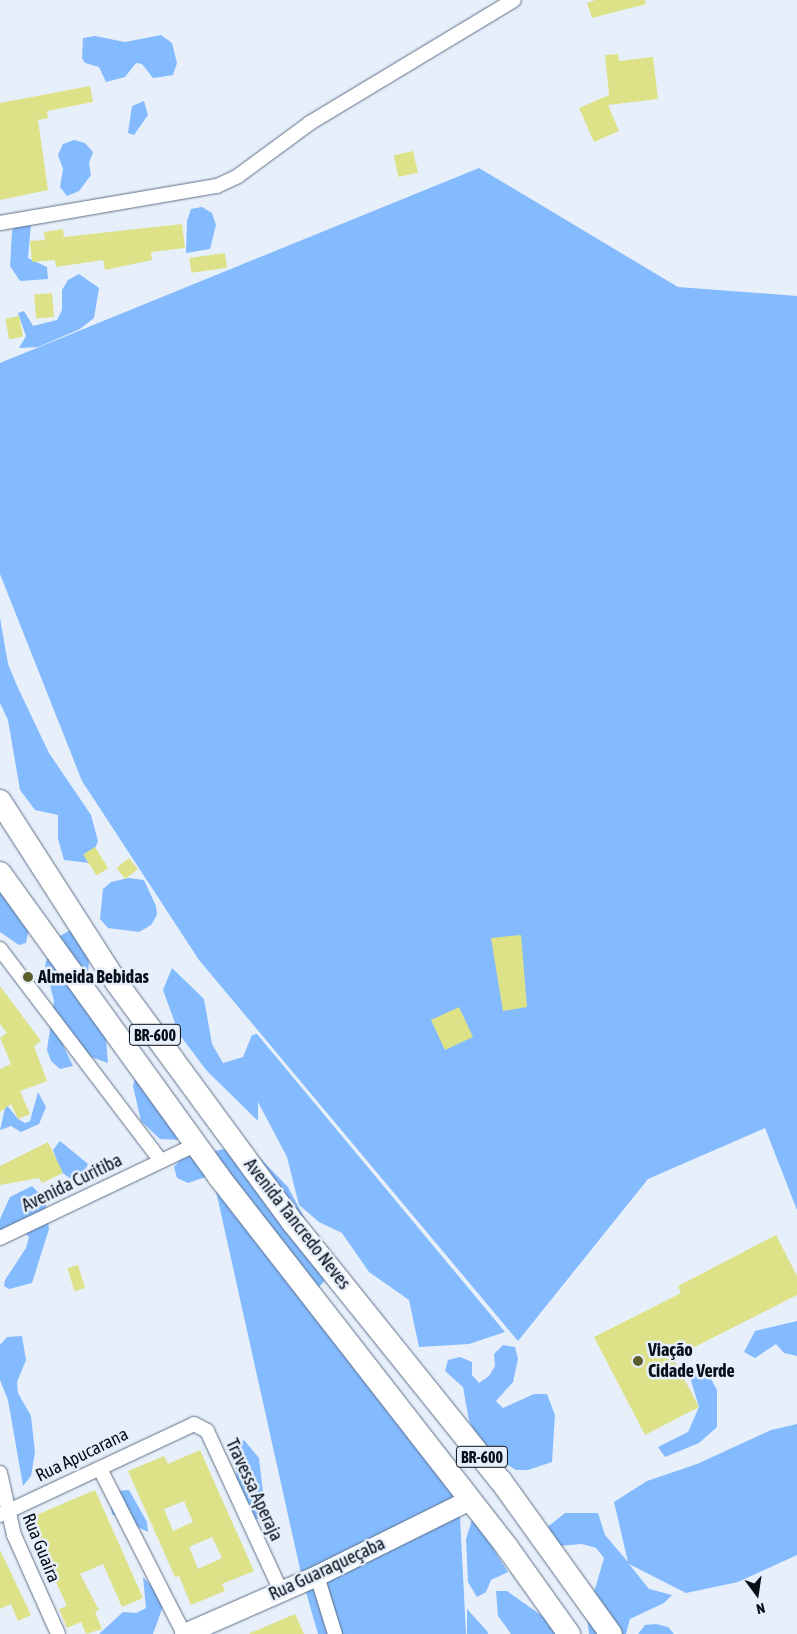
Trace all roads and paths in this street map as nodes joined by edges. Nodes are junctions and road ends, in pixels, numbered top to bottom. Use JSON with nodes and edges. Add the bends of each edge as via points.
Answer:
{"nodes":[{"id":1,"x":514,"y":0,"type":"edge"},
{"id":2,"x":0,"y":223,"type":"edge"},
{"id":3,"x":0,"y":801,"type":"edge"},
{"id":4,"x":0,"y":874,"type":"edge"},
{"id":5,"x":0,"y":948,"type":"edge"},
{"id":6,"x":195,"y":1145,"type":"junction"},
{"id":7,"x":161,"y":1161,"type":"junction"},
{"id":8,"x":0,"y":1238,"type":"edge"},
{"id":9,"x":432,"y":1395,"type":"junction"},
{"id":10,"x":404,"y":1416,"type":"junction"},
{"id":11,"x":180,"y":1429,"type":"joint"},
{"id":12,"x":100,"y":1469,"type":"junction"},
{"id":13,"x":0,"y":1474,"type":"edge"},
{"id":14,"x":468,"y":1501,"type":"junction"},
{"id":15,"x":3,"y":1513,"type":"edge"},
{"id":16,"x":506,"y":1547,"type":"junction"},
{"id":17,"x":317,"y":1576,"type":"junction"},
{"id":18,"x":280,"y":1591,"type":"junction"},
{"id":19,"x":58,"y":1634,"type":"edge"},
{"id":20,"x":184,"y":1634,"type":"edge"},
{"id":21,"x":335,"y":1634,"type":"edge"},
{"id":22,"x":569,"y":1634,"type":"edge"},
{"id":23,"x":584,"y":1634,"type":"edge"},
{"id":24,"x":611,"y":1634,"type":"edge"}],
"edges":[{"from":1,"to":2,"type":"street","via":[[310,123],[238,176],[218,186]]},
{"from":3,"to":9,"type":"main road","name":"Avenida Tancredo Neves","number":"BR-600","via":[[116,982],[294,1224]]},
{"from":4,"to":6,"type":"main road","name":"Avenida Tancredo Neves","number":"BR-600"},
{"from":5,"to":7,"type":"street"},
{"from":6,"to":7,"type":"street","name":"Avenida Curitiba"},
{"from":6,"to":10,"type":"main road","name":"Avenida Tancredo Neves","number":"BR-600"},
{"from":7,"to":8,"type":"street","name":"Avenida Curitiba"},
{"from":9,"to":10,"type":"main road","via":[[421,1398]]},
{"from":9,"to":24,"type":"main road","name":"Avenida Tancredo Neves","number":"BR-600","via":[[501,1481]]},
{"from":10,"to":14,"type":"main road","name":"Avenida Tancredo Neves","number":"BR-600"},
{"from":11,"to":12,"type":"street","name":"Rua Apucarana"},
{"from":11,"to":18,"type":"street","name":"Travessa Aperaja","via":[[194,1424],[207,1432]]},
{"from":12,"to":15,"type":"street","name":"Rua Apucarana"},
{"from":12,"to":20,"type":"street"},
{"from":13,"to":15,"type":"street","name":"Rua Guaíra"},
{"from":14,"to":16,"type":"main road","name":"Avenida Tancredo Neves","number":"BR-600"},
{"from":14,"to":17,"type":"main road","name":"Rua Guaraqueçaba"},
{"from":15,"to":19,"type":"street","name":"Rua Guaíra"},
{"from":16,"to":22,"type":"main road","name":"Avenida Tancredo Neves","number":"BR-600"},
{"from":16,"to":23,"type":"main road","via":[[549,1590]]},
{"from":17,"to":18,"type":"main road","name":"Rua Guaraqueçaba"},
{"from":17,"to":21,"type":"street"},
{"from":18,"to":20,"type":"main road","name":"Rua Guaraqueçaba"}]}
